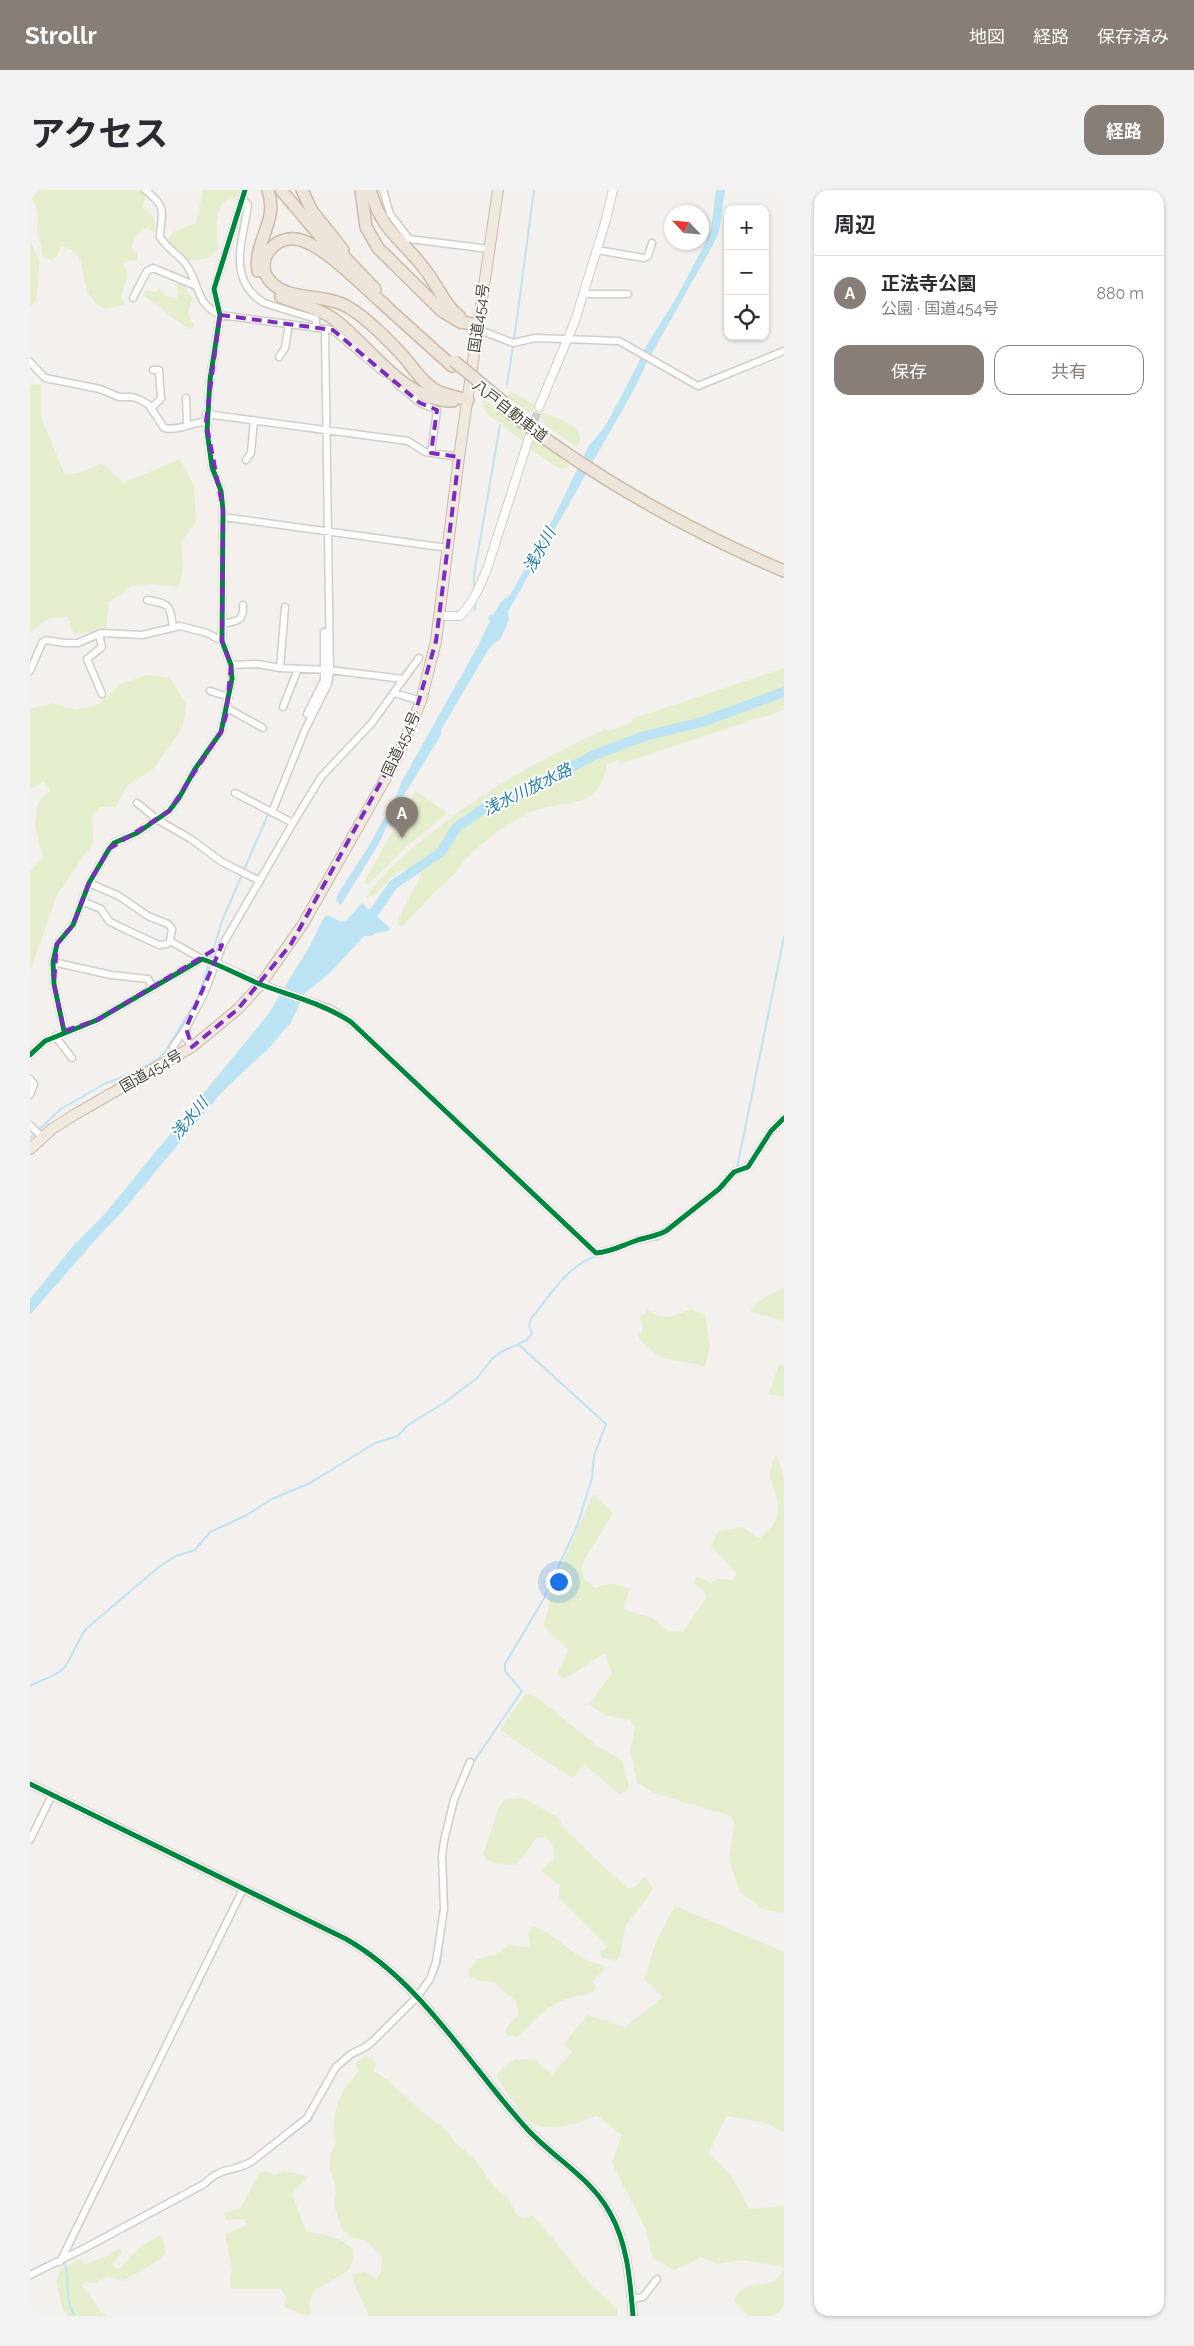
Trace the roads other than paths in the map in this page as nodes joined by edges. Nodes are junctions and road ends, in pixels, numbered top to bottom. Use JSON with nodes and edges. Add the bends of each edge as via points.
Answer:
{"nodes":[{"id":1,"x":144,"y":190,"type":"edge"},
{"id":2,"x":245,"y":190,"type":"edge"},
{"id":3,"x":268,"y":190,"type":"edge"},
{"id":4,"x":281,"y":190,"type":"edge"},
{"id":5,"x":286,"y":190,"type":"edge"},
{"id":6,"x":302,"y":190,"type":"edge"},
{"id":7,"x":361,"y":190,"type":"edge"},
{"id":8,"x":370,"y":190,"type":"edge"},
{"id":9,"x":383,"y":190,"type":"edge"},
{"id":10,"x":498,"y":190,"type":"edge"},
{"id":11,"x":613,"y":190,"type":"edge"},
{"id":12,"x":242,"y":198,"type":"junction"},
{"id":13,"x":652,"y":243,"type":"dead end"},
{"id":14,"x":489,"y":249,"type":"junction"},
{"id":15,"x":597,"y":250,"type":"junction"},
{"id":16,"x":194,"y":285,"type":"junction"},
{"id":17,"x":583,"y":294,"type":"junction"},
{"id":18,"x":628,"y":294,"type":"dead end"},
{"id":19,"x":133,"y":298,"type":"dead end"},
{"id":20,"x":391,"y":308,"type":"junction"},
{"id":21,"x":220,"y":314,"type":"junction"},
{"id":22,"x":289,"y":324,"type":"junction"},
{"id":23,"x":478,"y":325,"type":"junction"},
{"id":24,"x":316,"y":328,"type":"junction"},
{"id":25,"x":325,"y":329,"type":"junction"},
{"id":26,"x":566,"y":340,"type":"junction"},
{"id":27,"x":784,"y":351,"type":"edge"},
{"id":28,"x":279,"y":357,"type":"dead end"},
{"id":29,"x":30,"y":362,"type":"edge"},
{"id":30,"x":153,"y":370,"type":"dead end"},
{"id":31,"x":186,"y":398,"type":"dead end"},
{"id":32,"x":468,"y":400,"type":"junction"},
{"id":33,"x":539,"y":407,"type":"tunnel mouth"},
{"id":34,"x":151,"y":408,"type":"junction"},
{"id":35,"x":206,"y":417,"type":"junction"},
{"id":36,"x":254,"y":420,"type":"junction"},
{"id":37,"x":187,"y":424,"type":"junction"},
{"id":38,"x":326,"y":430,"type":"junction"},
{"id":39,"x":529,"y":438,"type":"tunnel mouth"},
{"id":40,"x":431,"y":453,"type":"junction"},
{"id":41,"x":459,"y":457,"type":"junction"},
{"id":42,"x":246,"y":460,"type":"dead end"},
{"id":43,"x":605,"y":475,"type":"junction"},
{"id":44,"x":223,"y":517,"type":"junction"},
{"id":45,"x":328,"y":532,"type":"junction"},
{"id":46,"x":448,"y":548,"type":"junction"},
{"id":47,"x":784,"y":567,"type":"edge"},
{"id":48,"x":784,"y":572,"type":"edge"},
{"id":49,"x":147,"y":600,"type":"dead end"},
{"id":50,"x":243,"y":605,"type":"dead end"},
{"id":51,"x":285,"y":607,"type":"dead end"},
{"id":52,"x":440,"y":616,"type":"junction"},
{"id":53,"x":222,"y":624,"type":"junction"},
{"id":54,"x":173,"y":628,"type":"junction"},
{"id":55,"x":324,"y":632,"type":"dead end"},
{"id":56,"x":99,"y":634,"type":"junction"},
{"id":57,"x":222,"y":641,"type":"junction"},
{"id":58,"x":419,"y":658,"type":"dead end"},
{"id":59,"x":231,"y":665,"type":"junction"},
{"id":60,"x":280,"y":668,"type":"junction"},
{"id":61,"x":298,"y":669,"type":"junction"},
{"id":62,"x":328,"y":670,"type":"junction"},
{"id":63,"x":30,"y":671,"type":"edge"},
{"id":64,"x":403,"y":679,"type":"junction"},
{"id":65,"x":210,"y":691,"type":"dead end"},
{"id":66,"x":394,"y":693,"type":"junction"},
{"id":67,"x":102,"y":694,"type":"dead end"},
{"id":68,"x":229,"y":698,"type":"junction"},
{"id":69,"x":421,"y":701,"type":"junction"},
{"id":70,"x":283,"y":707,"type":"dead end"},
{"id":71,"x":227,"y":708,"type":"junction"},
{"id":72,"x":306,"y":714,"type":"dead end"},
{"id":73,"x":263,"y":728,"type":"dead end"},
{"id":74,"x":235,"y":793,"type":"dead end"},
{"id":75,"x":137,"y":803,"type":"dead end"},
{"id":76,"x":272,"y":812,"type":"junction"},
{"id":77,"x":158,"y":820,"type":"junction"},
{"id":78,"x":293,"y":823,"type":"junction"},
{"id":79,"x":260,"y":881,"type":"junction"},
{"id":80,"x":89,"y":883,"type":"junction"},
{"id":81,"x":82,"y":901,"type":"junction"},
{"id":82,"x":170,"y":941,"type":"junction"},
{"id":83,"x":202,"y":959,"type":"junction"},
{"id":84,"x":53,"y":962,"type":"junction"},
{"id":85,"x":215,"y":963,"type":"junction"},
{"id":86,"x":261,"y":984,"type":"junction"},
{"id":87,"x":153,"y":988,"type":"junction"},
{"id":88,"x":186,"y":1028,"type":"junction"},
{"id":89,"x":64,"y":1031,"type":"junction"},
{"id":90,"x":55,"y":1036,"type":"junction"},
{"id":91,"x":173,"y":1047,"type":"dead end"},
{"id":92,"x":192,"y":1047,"type":"junction"},
{"id":93,"x":30,"y":1055,"type":"edge"},
{"id":94,"x":72,"y":1058,"type":"dead end"},
{"id":95,"x":30,"y":1079,"type":"edge"},
{"id":96,"x":30,"y":1095,"type":"edge"},
{"id":97,"x":784,"y":1118,"type":"edge"},
{"id":98,"x":30,"y":1125,"type":"edge"},
{"id":99,"x":42,"y":1137,"type":"junction"},
{"id":100,"x":30,"y":1148,"type":"edge"},
{"id":101,"x":470,"y":1762,"type":"dead end"},
{"id":102,"x":30,"y":1784,"type":"edge"},
{"id":103,"x":52,"y":1795,"type":"junction"},
{"id":104,"x":30,"y":1840,"type":"edge"},
{"id":105,"x":243,"y":1889,"type":"junction"},
{"id":106,"x":417,"y":1997,"type":"junction"},
{"id":107,"x":60,"y":2262,"type":"junction"},
{"id":108,"x":30,"y":2276,"type":"edge"},
{"id":109,"x":657,"y":2279,"type":"dead end"},
{"id":110,"x":632,"y":2299,"type":"junction"},
{"id":111,"x":633,"y":2316,"type":"edge"}],
"edges":[{"from":1,"to":16,"type":"street","via":[[163,209],[160,237],[187,266]]},
{"from":2,"to":12,"type":"street"},
{"from":3,"to":32,"type":"highway","via":[[272,211],[257,260],[259,276],[265,286],[334,320],[418,394],[445,401]]},
{"from":4,"to":20,"type":"highway","name":"八戸自動車道","via":[[313,230]]},
{"from":5,"to":20,"type":"highway","name":"八戸自動車道"},
{"from":6,"to":20,"type":"highway","via":[[306,202],[326,231]]},
{"from":7,"to":23,"type":"highway","via":[[366,227],[378,248],[448,316]]},
{"from":8,"to":23,"type":"highway","via":[[377,213],[388,229],[425,269],[454,312]]},
{"from":9,"to":14,"type":"street","via":[[390,214],[409,239]]},
{"from":10,"to":14,"type":"highway","name":"国道454号"},
{"from":11,"to":15,"type":"street"},
{"from":12,"to":21,"type":"street","via":[[214,289]]},
{"from":12,"to":24,"type":"street","via":[[248,206],[240,248],[240,268],[245,284],[264,303],[314,318]]},
{"from":13,"to":15,"type":"street","via":[[648,256],[644,258]]},
{"from":14,"to":23,"type":"highway","name":"国道454号"},
{"from":15,"to":17,"type":"street"},
{"from":16,"to":19,"type":"street","via":[[153,268],[147,271]]},
{"from":16,"to":21,"type":"street","via":[[204,303]]},
{"from":17,"to":18,"type":"street"},
{"from":17,"to":26,"type":"street"},
{"from":20,"to":32,"type":"highway","via":[[327,255],[306,242],[279,241],[266,256],[265,272],[277,287],[288,292],[332,299],[348,307],[404,357],[428,385],[441,393]]},
{"from":20,"to":43,"type":"highway","name":"八戸自動車道","via":[[505,406]]},
{"from":21,"to":22,"type":"street"},
{"from":21,"to":35,"type":"street"},
{"from":22,"to":24,"type":"street"},
{"from":22,"to":28,"type":"street","via":[[285,348]]},
{"from":23,"to":26,"type":"street","via":[[485,332],[513,342],[536,338]]},
{"from":23,"to":32,"type":"highway","name":"国道454号"},
{"from":24,"to":25,"type":"street"},
{"from":25,"to":38,"type":"street"},
{"from":25,"to":40,"type":"street","via":[[333,330],[420,403],[437,410]]},
{"from":26,"to":27,"type":"street","via":[[619,341],[698,386]]},
{"from":26,"to":33,"type":"street"},
{"from":29,"to":34,"type":"street","via":[[45,378],[100,389],[119,397],[132,397]]},
{"from":30,"to":34,"type":"street","via":[[159,370],[161,399]]},
{"from":31,"to":37,"type":"street"},
{"from":32,"to":41,"type":"highway","name":"国道454号"},
{"from":34,"to":37,"type":"street","via":[[164,428]]},
{"from":35,"to":36,"type":"street"},
{"from":35,"to":37,"type":"street"},
{"from":35,"to":44,"type":"street"},
{"from":36,"to":38,"type":"street"},
{"from":36,"to":42,"type":"street","via":[[251,453]]},
{"from":38,"to":40,"type":"street","via":[[408,441]]},
{"from":38,"to":45,"type":"street"},
{"from":39,"to":52,"type":"street","via":[[487,569],[472,601],[460,616]]},
{"from":40,"to":41,"type":"street"},
{"from":41,"to":46,"type":"highway","name":"国道454号"},
{"from":43,"to":47,"type":"highway","name":"八戸自動車道","via":[[698,526]]},
{"from":43,"to":48,"type":"highway","name":"八戸自動車道","via":[[696,530]]},
{"from":44,"to":45,"type":"street"},
{"from":44,"to":53,"type":"street"},
{"from":45,"to":46,"type":"street"},
{"from":45,"to":62,"type":"street"},
{"from":46,"to":52,"type":"highway","name":"国道454号"},
{"from":49,"to":54,"type":"street","via":[[165,603],[171,609]]},
{"from":50,"to":53,"type":"street","via":[[241,618]]},
{"from":51,"to":60,"type":"street"},
{"from":52,"to":69,"type":"highway","name":"国道454号"},
{"from":53,"to":57,"type":"street"},
{"from":54,"to":56,"type":"street","via":[[142,635]]},
{"from":54,"to":57,"type":"street","via":[[190,628]]},
{"from":55,"to":62,"type":"street"},
{"from":56,"to":63,"type":"street","via":[[78,642],[46,640]]},
{"from":56,"to":67,"type":"street","via":[[102,647],[87,659]]},
{"from":57,"to":59,"type":"street"},
{"from":58,"to":64,"type":"street"},
{"from":59,"to":60,"type":"street","via":[[258,664]]},
{"from":59,"to":68,"type":"street"},
{"from":60,"to":61,"type":"street"},
{"from":61,"to":62,"type":"street"},
{"from":61,"to":70,"type":"street"},
{"from":62,"to":64,"type":"street"},
{"from":62,"to":72,"type":"street"},
{"from":62,"to":76,"type":"street","via":[[328,684],[305,730]]},
{"from":64,"to":66,"type":"street"},
{"from":65,"to":68,"type":"street"},
{"from":66,"to":69,"type":"street"},
{"from":66,"to":78,"type":"street","via":[[371,724],[321,776]]},
{"from":68,"to":71,"type":"street"},
{"from":69,"to":86,"type":"highway","name":"国道454号","via":[[396,760],[317,900],[291,944]]},
{"from":71,"to":73,"type":"street"},
{"from":71,"to":77,"type":"street","via":[[221,732],[195,769],[180,798]]},
{"from":74,"to":76,"type":"street"},
{"from":75,"to":77,"type":"street"},
{"from":76,"to":78,"type":"street"},
{"from":77,"to":79,"type":"street","via":[[222,862]]},
{"from":77,"to":80,"type":"street","via":[[114,843]]},
{"from":78,"to":79,"type":"street"},
{"from":79,"to":85,"type":"street"},
{"from":80,"to":81,"type":"street"},
{"from":80,"to":82,"type":"street","via":[[168,924],[172,929]]},
{"from":81,"to":82,"type":"street","via":[[101,909],[109,921],[159,945]]},
{"from":81,"to":84,"type":"street","via":[[73,925],[57,944]]},
{"from":82,"to":83,"type":"street"},
{"from":83,"to":85,"type":"street"},
{"from":83,"to":87,"type":"street"},
{"from":84,"to":87,"type":"street","via":[[111,975],[148,979]]},
{"from":84,"to":89,"type":"street"},
{"from":85,"to":86,"type":"street"},
{"from":85,"to":88,"type":"street","via":[[204,994]]},
{"from":86,"to":92,"type":"highway","name":"国道454号","via":[[238,1009]]},
{"from":86,"to":97,"type":"street","via":[[331,1009],[351,1022],[596,1253],[615,1250],[666,1231],[734,1172],[748,1167],[771,1131]]},
{"from":87,"to":89,"type":"street","via":[[96,1020]]},
{"from":88,"to":91,"type":"street"},
{"from":88,"to":92,"type":"street","via":[[186,1038]]},
{"from":89,"to":90,"type":"street"},
{"from":90,"to":93,"type":"street"},
{"from":90,"to":94,"type":"street"},
{"from":92,"to":99,"type":"highway","name":"国道454号"},
{"from":95,"to":96,"type":"street","via":[[35,1087]]},
{"from":98,"to":99,"type":"street"},
{"from":99,"to":100,"type":"highway","name":"国道454号"},
{"from":101,"to":106,"type":"street","via":[[454,1800],[444,1841],[444,1899],[435,1968]]},
{"from":102,"to":103,"type":"street"},
{"from":103,"to":104,"type":"street"},
{"from":103,"to":105,"type":"street"},
{"from":105,"to":106,"type":"street","via":[[358,1946],[392,1970]]},
{"from":105,"to":107,"type":"street"},
{"from":106,"to":107,"type":"street","via":[[367,2046],[336,2067],[307,2118],[259,2156],[244,2166],[215,2173],[204,2184]]},
{"from":106,"to":110,"type":"street","via":[[530,2132],[585,2181],[605,2204],[624,2248]]},
{"from":107,"to":108,"type":"street"},
{"from":109,"to":110,"type":"street","via":[[643,2297]]},
{"from":110,"to":111,"type":"street"}]}
